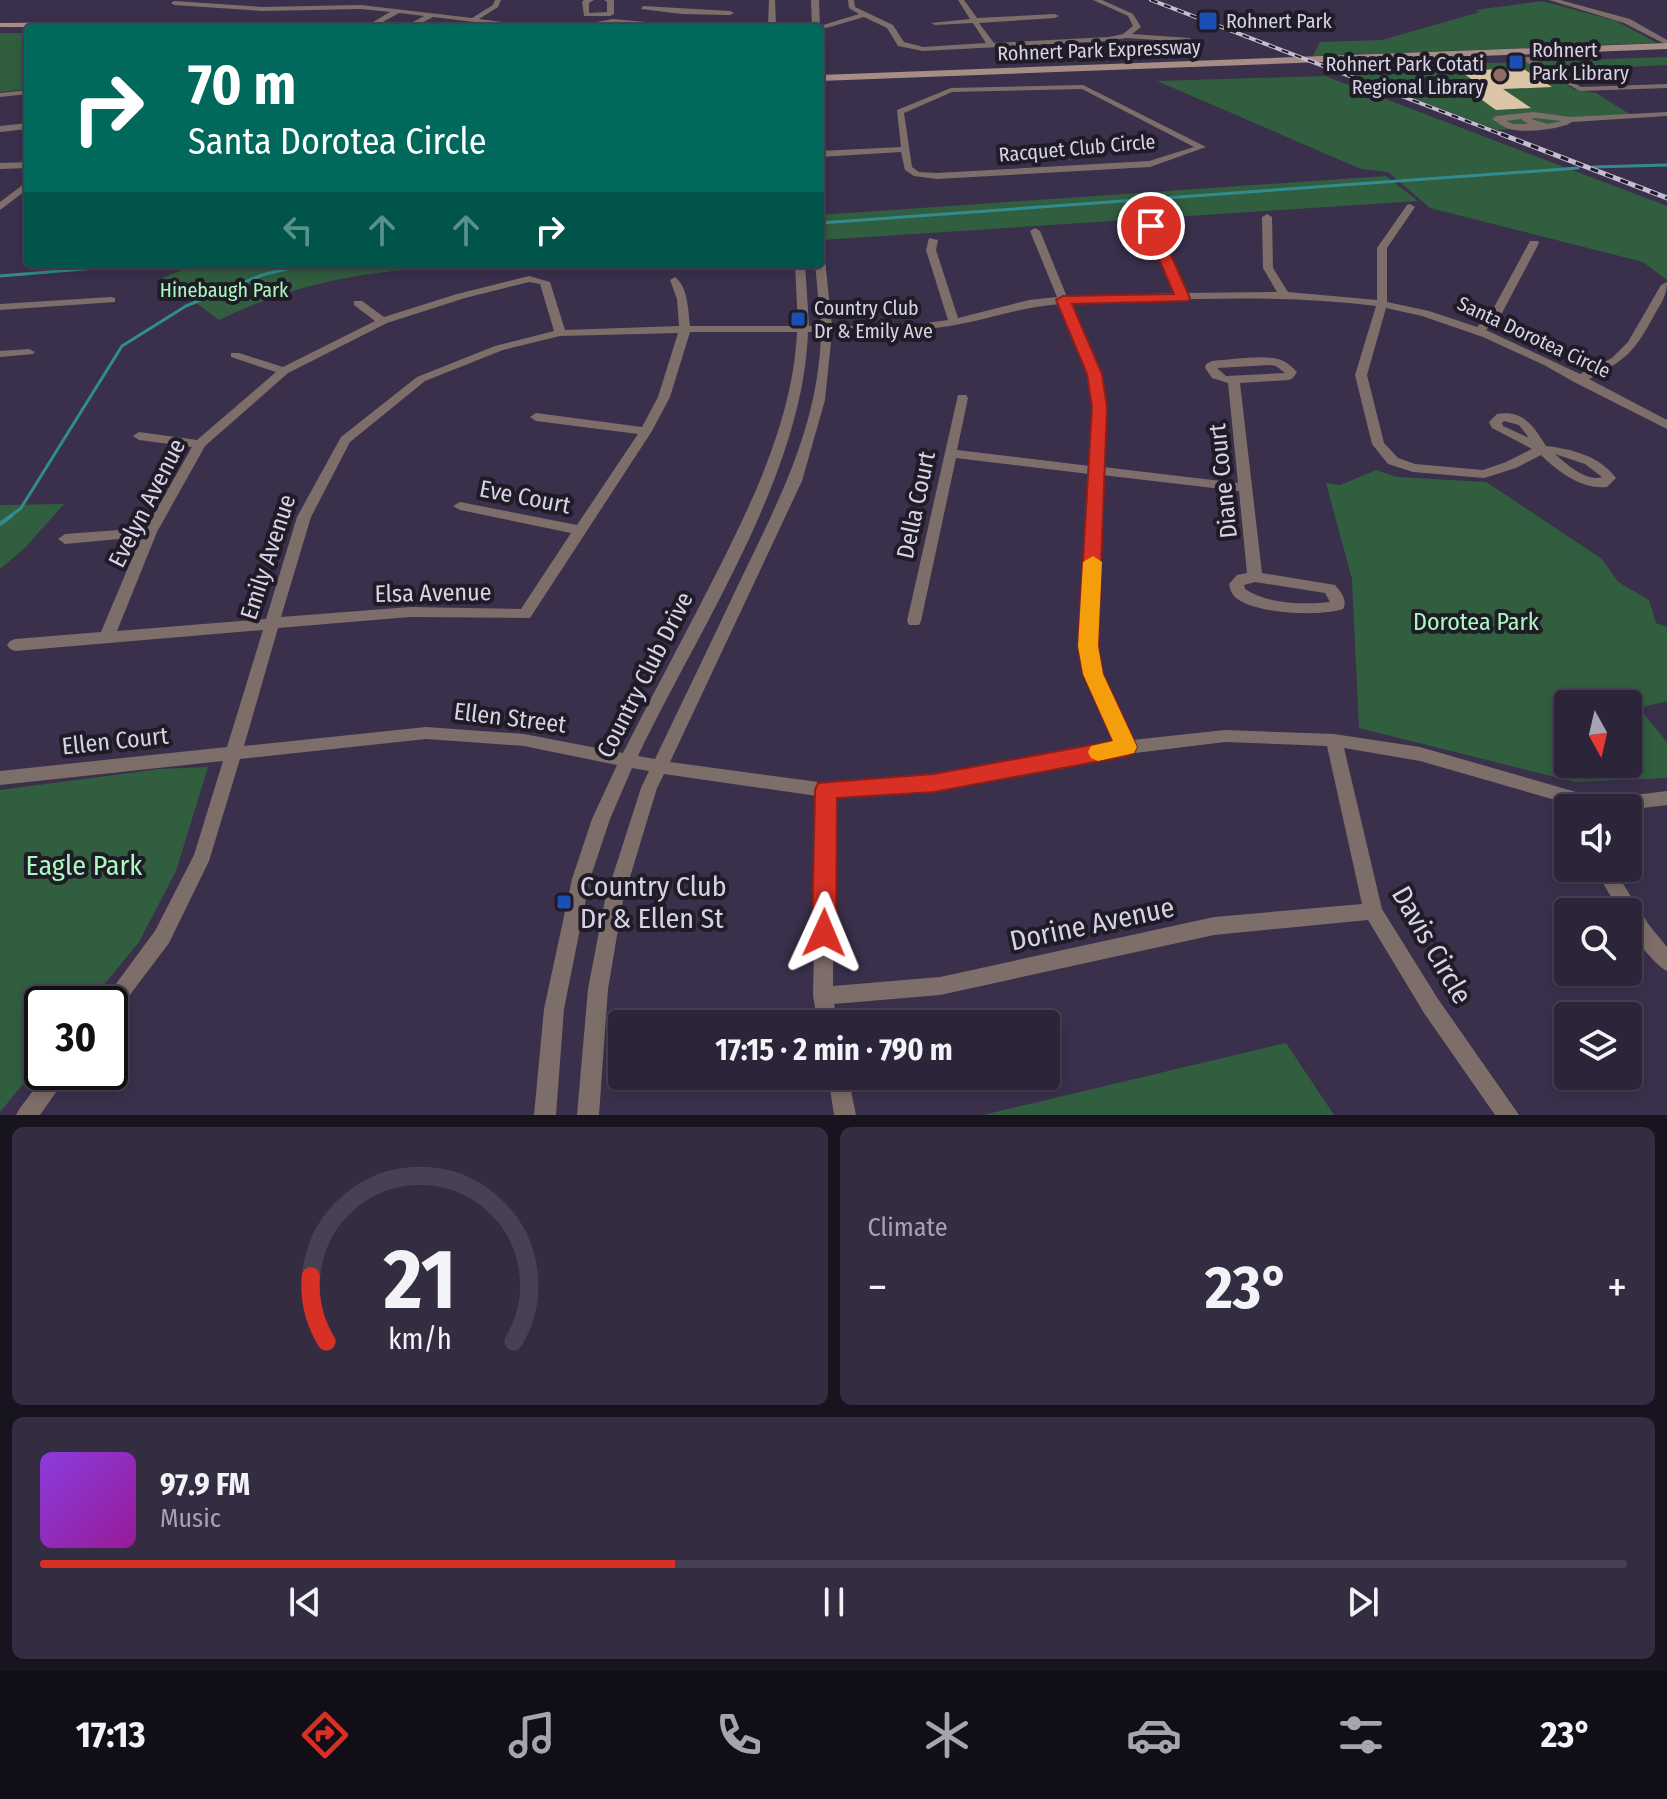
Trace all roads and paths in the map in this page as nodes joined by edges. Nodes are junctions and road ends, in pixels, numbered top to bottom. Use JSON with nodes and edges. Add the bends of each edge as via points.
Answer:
{"nodes":[{"id":1,"x":292,"y":0,"type":"edge"},
{"id":2,"x":498,"y":0,"type":"edge"},
{"id":3,"x":591,"y":0,"type":"edge"},
{"id":4,"x":607,"y":0,"type":"edge"},
{"id":5,"x":772,"y":0,"type":"edge"},
{"id":6,"x":815,"y":0,"type":"edge"},
{"id":7,"x":851,"y":0,"type":"edge"},
{"id":8,"x":1096,"y":0,"type":"edge"},
{"id":9,"x":1552,"y":0,"type":"edge"},
{"id":10,"x":1562,"y":0,"type":"edge"},
{"id":11,"x":961,"y":1,"type":"edge"},
{"id":12,"x":210,"y":2,"type":"edge"},
{"id":13,"x":174,"y":3,"type":"dead end"},
{"id":14,"x":364,"y":3,"type":"edge"},
{"id":15,"x":732,"y":3,"type":"dead end"},
{"id":16,"x":643,"y":8,"type":"dead end"},
{"id":17,"x":282,"y":9,"type":"junction"},
{"id":18,"x":399,"y":10,"type":"junction"},
{"id":19,"x":730,"y":13,"type":"junction"},
{"id":20,"x":435,"y":14,"type":"junction"},
{"id":21,"x":863,"y":15,"type":"junction"},
{"id":22,"x":1055,"y":16,"type":"dead end"},
{"id":23,"x":475,"y":18,"type":"junction"},
{"id":24,"x":495,"y":21,"type":"junction"},
{"id":25,"x":975,"y":21,"type":"junction"},
{"id":26,"x":598,"y":22,"type":"edge"},
{"id":27,"x":935,"y":23,"type":"dead end"},
{"id":28,"x":374,"y":24,"type":"edge"},
{"id":29,"x":414,"y":24,"type":"edge"},
{"id":30,"x":491,"y":24,"type":"edge"},
{"id":31,"x":513,"y":24,"type":"edge"},
{"id":32,"x":625,"y":24,"type":"edge"},
{"id":33,"x":729,"y":24,"type":"edge"},
{"id":34,"x":772,"y":24,"type":"edge"},
{"id":35,"x":816,"y":24,"type":"edge"},
{"id":36,"x":824,"y":24,"type":"edge"},
{"id":37,"x":24,"y":27,"type":"edge"},
{"id":38,"x":0,"y":28,"type":"edge"},
{"id":39,"x":24,"y":30,"type":"edge"},
{"id":40,"x":1125,"y":36,"type":"junction"},
{"id":41,"x":1667,"y":37,"type":"edge"},
{"id":42,"x":1189,"y":40,"type":"dead end"},
{"id":43,"x":1667,"y":44,"type":"edge"},
{"id":44,"x":992,"y":46,"type":"junction"},
{"id":45,"x":1667,"y":53,"type":"edge"},
{"id":46,"x":1527,"y":59,"type":"junction"},
{"id":47,"x":824,"y":78,"type":"edge"},
{"id":48,"x":824,"y":85,"type":"edge"},
{"id":49,"x":1667,"y":86,"type":"edge"},
{"id":50,"x":24,"y":92,"type":"edge"},
{"id":51,"x":0,"y":95,"type":"edge"},
{"id":52,"x":1667,"y":114,"type":"edge"},
{"id":53,"x":1526,"y":116,"type":"junction"},
{"id":54,"x":1570,"y":120,"type":"junction"},
{"id":55,"x":24,"y":126,"type":"edge"},
{"id":56,"x":1541,"y":126,"type":"junction"},
{"id":57,"x":0,"y":129,"type":"edge"},
{"id":58,"x":903,"y":146,"type":"junction"},
{"id":59,"x":824,"y":151,"type":"edge"},
{"id":60,"x":24,"y":165,"type":"edge"},
{"id":61,"x":0,"y":166,"type":"edge"},
{"id":62,"x":24,"y":187,"type":"edge"},
{"id":63,"x":0,"y":207,"type":"edge"},
{"id":64,"x":1410,"y":207,"type":"dead end"},
{"id":65,"x":1267,"y":217,"type":"dead end"},
{"id":66,"x":1151,"y":226,"type":"dead end"},
{"id":67,"x":1035,"y":231,"type":"dead end"},
{"id":68,"x":933,"y":240,"type":"dead end"},
{"id":69,"x":1534,"y":243,"type":"dead end"},
{"id":70,"x":801,"y":268,"type":"edge"},
{"id":71,"x":821,"y":268,"type":"edge"},
{"id":72,"x":675,"y":280,"type":"dead end"},
{"id":73,"x":1666,"y":285,"type":"edge"},
{"id":74,"x":1285,"y":296,"type":"junction"},
{"id":75,"x":1183,"y":298,"type":"junction"},
{"id":76,"x":111,"y":300,"type":"dead end"},
{"id":77,"x":1063,"y":300,"type":"junction"},
{"id":78,"x":358,"y":303,"type":"dead end"},
{"id":79,"x":1382,"y":303,"type":"junction"},
{"id":80,"x":0,"y":307,"type":"edge"},
{"id":81,"x":383,"y":321,"type":"junction"},
{"id":82,"x":954,"y":322,"type":"junction"},
{"id":83,"x":685,"y":329,"type":"junction"},
{"id":84,"x":804,"y":330,"type":"junction"},
{"id":85,"x":827,"y":330,"type":"junction"},
{"id":86,"x":1479,"y":331,"type":"junction"},
{"id":87,"x":560,"y":333,"type":"junction"},
{"id":88,"x":29,"y":352,"type":"dead end"},
{"id":89,"x":0,"y":354,"type":"edge"},
{"id":90,"x":235,"y":355,"type":"dead end"},
{"id":91,"x":284,"y":371,"type":"junction"},
{"id":92,"x":1234,"y":380,"type":"junction"},
{"id":93,"x":1578,"y":380,"type":"junction"},
{"id":94,"x":962,"y":398,"type":"dead end"},
{"id":95,"x":536,"y":417,"type":"dead end"},
{"id":96,"x":1667,"y":425,"type":"edge"},
{"id":97,"x":646,"y":431,"type":"junction"},
{"id":98,"x":139,"y":436,"type":"dead end"},
{"id":99,"x":200,"y":444,"type":"junction"},
{"id":100,"x":1542,"y":449,"type":"dead end"},
{"id":101,"x":950,"y":453,"type":"junction"},
{"id":102,"x":1098,"y":471,"type":"junction"},
{"id":103,"x":1246,"y":488,"type":"junction"},
{"id":104,"x":460,"y":506,"type":"dead end"},
{"id":105,"x":582,"y":531,"type":"junction"},
{"id":106,"x":150,"y":532,"type":"junction"},
{"id":107,"x":65,"y":539,"type":"dead end"},
{"id":108,"x":1255,"y":577,"type":"junction"},
{"id":109,"x":914,"y":621,"type":"dead end"},
{"id":110,"x":273,"y":623,"type":"junction"},
{"id":111,"x":107,"y":637,"type":"junction"},
{"id":112,"x":15,"y":645,"type":"dead end"},
{"id":113,"x":1334,"y":740,"type":"junction"},
{"id":114,"x":1127,"y":747,"type":"junction"},
{"id":115,"x":235,"y":752,"type":"junction"},
{"id":116,"x":628,"y":760,"type":"junction"},
{"id":117,"x":657,"y":766,"type":"junction"},
{"id":118,"x":0,"y":778,"type":"edge"},
{"id":119,"x":826,"y":790,"type":"junction"},
{"id":120,"x":1554,"y":797,"type":"edge"},
{"id":121,"x":1667,"y":798,"type":"edge"},
{"id":122,"x":1642,"y":801,"type":"edge"},
{"id":123,"x":1612,"y":882,"type":"edge"},
{"id":124,"x":1373,"y":911,"type":"junction"},
{"id":125,"x":1667,"y":962,"type":"edge"},
{"id":126,"x":125,"y":986,"type":"edge"},
{"id":127,"x":823,"y":996,"type":"junction"},
{"id":128,"x":826,"y":1010,"type":"edge"},
{"id":129,"x":46,"y":1090,"type":"edge"},
{"id":130,"x":841,"y":1090,"type":"edge"},
{"id":131,"x":27,"y":1115,"type":"edge"},
{"id":132,"x":545,"y":1115,"type":"edge"},
{"id":133,"x":588,"y":1115,"type":"edge"},
{"id":134,"x":845,"y":1115,"type":"edge"},
{"id":135,"x":1508,"y":1115,"type":"edge"}],
"edges":[{"from":1,"to":17,"type":"street"},
{"from":2,"to":23,"type":"street"},
{"from":3,"to":26,"type":"street","via":[[585,2],[586,15]]},
{"from":4,"to":26,"type":"street","via":[[610,14]]},
{"from":5,"to":34,"type":"street"},
{"from":6,"to":35,"type":"street"},
{"from":7,"to":21,"type":"street","via":[[852,8]]},
{"from":8,"to":40,"type":"street","via":[[1135,18],[1137,27]]},
{"from":9,"to":43,"type":"street","via":[[1627,21]]},
{"from":10,"to":41,"type":"street","via":[[1627,18]]},
{"from":11,"to":25,"type":"street"},
{"from":12,"to":13,"type":"street"},
{"from":12,"to":17,"type":"street"},
{"from":14,"to":17,"type":"street"},
{"from":14,"to":18,"type":"street"},
{"from":15,"to":19,"type":"street"},
{"from":16,"to":19,"type":"street"},
{"from":18,"to":20,"type":"street"},
{"from":18,"to":28,"type":"street"},
{"from":19,"to":33,"type":"street"},
{"from":20,"to":23,"type":"street"},
{"from":20,"to":29,"type":"street"},
{"from":21,"to":36,"type":"street"},
{"from":21,"to":44,"type":"street","via":[[890,27],[901,44],[915,49]]},
{"from":22,"to":25,"type":"street"},
{"from":23,"to":24,"type":"street"},
{"from":24,"to":30,"type":"street"},
{"from":24,"to":31,"type":"street"},
{"from":25,"to":27,"type":"street"},
{"from":25,"to":44,"type":"street"},
{"from":26,"to":32,"type":"street"},
{"from":37,"to":38,"type":"main road"},
{"from":38,"to":39,"type":"main road"},
{"from":40,"to":42,"type":"street"},
{"from":40,"to":44,"type":"street"},
{"from":43,"to":47,"type":"main road","name":"Rohnert Park Expressway"},
{"from":45,"to":46,"type":"main road","name":"Rohnert Park Expressway"},
{"from":46,"to":48,"type":"main road","name":"Rohnert Park Expressway"},
{"from":46,"to":49,"type":"street","via":[[1588,90]]},
{"from":50,"to":51,"type":"street"},
{"from":52,"to":54,"type":"street"},
{"from":53,"to":54,"type":"street"},
{"from":53,"to":56,"type":"street"},
{"from":53,"to":56,"type":"street","via":[[1496,119],[1512,127]]},
{"from":54,"to":56,"type":"street"},
{"from":55,"to":57,"type":"street"},
{"from":58,"to":58,"type":"street","name":"Racquet Club Circle","via":[[900,112],[951,90],[1083,87],[1202,147],[1150,164],[937,176],[908,168]]},
{"from":58,"to":59,"type":"street"},
{"from":60,"to":61,"type":"street"},
{"from":62,"to":63,"type":"street"},
{"from":64,"to":79,"type":"street","via":[[1382,248]]},
{"from":65,"to":74,"type":"street","via":[[1268,268]]},
{"from":66,"to":75,"type":"street"},
{"from":67,"to":77,"type":"street"},
{"from":68,"to":82,"type":"street","via":[[931,250]]},
{"from":69,"to":86,"type":"street","via":[[1497,313]]},
{"from":70,"to":84,"type":"street","name":"Country Club Drive"},
{"from":71,"to":85,"type":"street","name":"Country Club Drive"},
{"from":72,"to":83,"type":"street"},
{"from":73,"to":93,"type":"street","via":[[1633,344],[1616,360]]},
{"from":74,"to":75,"type":"street","name":"Santa Dorotea Circle"},
{"from":74,"to":79,"type":"street","name":"Santa Dorotea Circle"},
{"from":75,"to":77,"type":"street","name":"Santa Dorotea Circle"},
{"from":76,"to":80,"type":"street"},
{"from":77,"to":82,"type":"street","name":"Santa Dorotea Circle"},
{"from":77,"to":102,"type":"street","via":[[1094,374]]},
{"from":78,"to":81,"type":"street"},
{"from":79,"to":86,"type":"street","name":"Santa Dorotea Circle"},
{"from":79,"to":100,"type":"street","via":[[1361,375],[1378,444],[1393,461],[1413,468],[1484,474]]},
{"from":81,"to":87,"type":"street","name":"Evelyn Avenue","via":[[529,279],[545,282]]},
{"from":81,"to":91,"type":"street","name":"Evelyn Avenue"},
{"from":82,"to":85,"type":"street","name":"Santa Dorotea Circle"},
{"from":83,"to":84,"type":"street","name":"Emily Avenue"},
{"from":83,"to":87,"type":"street","name":"Emily Avenue"},
{"from":83,"to":97,"type":"street","name":"Elsa Avenue","via":[[664,397]]},
{"from":84,"to":85,"type":"street","name":"Santa Dorotea Circle"},
{"from":84,"to":116,"type":"street","name":"Country Club Drive","via":[[797,391],[779,453],[751,519]]},
{"from":85,"to":117,"type":"street","name":"Country Club Drive","via":[[827,366],[811,440]]},
{"from":86,"to":93,"type":"street","name":"Santa Dorotea Circle"},
{"from":87,"to":110,"type":"street","name":"Emily Avenue","via":[[499,348],[421,379],[345,440],[304,517]]},
{"from":88,"to":89,"type":"street"},
{"from":90,"to":91,"type":"street"},
{"from":91,"to":99,"type":"street","name":"Evelyn Avenue"},
{"from":92,"to":92,"type":"street","via":[[1281,378],[1291,372],[1270,362],[1212,364],[1216,376]]},
{"from":92,"to":103,"type":"street","name":"Diane Court"},
{"from":93,"to":96,"type":"street","name":"Santa Dorotea Circle"},
{"from":94,"to":101,"type":"street","name":"Della Court"},
{"from":95,"to":97,"type":"street"},
{"from":97,"to":105,"type":"street","name":"Elsa Avenue"},
{"from":98,"to":99,"type":"street"},
{"from":99,"to":106,"type":"street","name":"Evelyn Avenue"},
{"from":101,"to":102,"type":"street"},
{"from":101,"to":109,"type":"street","name":"Della Court"},
{"from":102,"to":103,"type":"street"},
{"from":102,"to":114,"type":"street","via":[[1088,646],[1093,674]]},
{"from":103,"to":108,"type":"street","name":"Diane Court"},
{"from":104,"to":105,"type":"street","name":"Eve Court"},
{"from":105,"to":110,"type":"street","name":"Elsa Avenue","via":[[525,614],[410,612]]},
{"from":106,"to":107,"type":"street"},
{"from":106,"to":111,"type":"street","name":"Evelyn Avenue"},
{"from":108,"to":108,"type":"street","name":"Diane Court","via":[[1236,584],[1242,596],[1255,602],[1324,610],[1338,605],[1330,589]]},
{"from":110,"to":111,"type":"street","name":"Elsa Avenue"},
{"from":110,"to":115,"type":"street","name":"Emily Avenue"},
{"from":111,"to":112,"type":"street","name":"Elsa Avenue"},
{"from":113,"to":114,"type":"street","via":[[1225,736]]},
{"from":113,"to":120,"type":"street","via":[[1420,754]]},
{"from":113,"to":124,"type":"street","name":"Davis Circle"},
{"from":114,"to":119,"type":"street","via":[[934,783]]},
{"from":115,"to":116,"type":"street","name":"Ellen Street","via":[[426,733],[524,740]]},
{"from":115,"to":118,"type":"street","name":"Ellen Court"},
{"from":115,"to":126,"type":"street","name":"Emily Avenue","via":[[203,856],[162,937]]},
{"from":116,"to":117,"type":"street","name":"Ellen Street"},
{"from":116,"to":132,"type":"street","name":"Country Club Drive","via":[[587,855],[570,927],[555,1001]]},
{"from":117,"to":119,"type":"street","name":"Ellen Street"},
{"from":117,"to":133,"type":"street","name":"Country Club Drive","via":[[614,900],[598,989]]},
{"from":119,"to":127,"type":"street"},
{"from":121,"to":122,"type":"street"},
{"from":123,"to":125,"type":"street"},
{"from":124,"to":127,"type":"street","name":"Dorine Avenue","via":[[1214,926],[940,986]]},
{"from":124,"to":135,"type":"street","name":"Davis Circle","via":[[1431,1006]]},
{"from":127,"to":128,"type":"street"},
{"from":129,"to":131,"type":"street"},
{"from":130,"to":134,"type":"street"}]}
